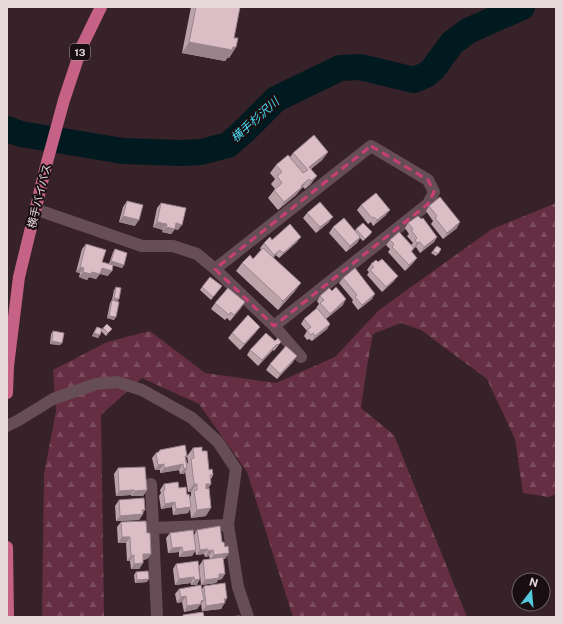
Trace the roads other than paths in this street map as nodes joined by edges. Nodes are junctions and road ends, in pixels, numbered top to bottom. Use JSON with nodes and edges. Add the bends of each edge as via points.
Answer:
{"nodes":[{"id":1,"x":101,"y":7,"type":"edge"},
{"id":2,"x":35,"y":209,"type":"junction"},
{"id":3,"x":215,"y":269,"type":"junction"},
{"id":4,"x":274,"y":326,"type":"junction"},
{"id":5,"x":301,"y":357,"type":"dead end"},
{"id":6,"x":7,"y":393,"type":"edge"},
{"id":7,"x":7,"y":426,"type":"edge"},
{"id":8,"x":151,"y":484,"type":"dead end"},
{"id":9,"x":228,"y":524,"type":"junction"},
{"id":10,"x":153,"y":528,"type":"junction"},
{"id":11,"x":7,"y":547,"type":"edge"},
{"id":12,"x":8,"y":617,"type":"edge"},
{"id":13,"x":157,"y":617,"type":"edge"},
{"id":14,"x":248,"y":617,"type":"edge"}],
"edges":[{"from":1,"to":2,"type":"highway","name":"横手バイパス","number":"13","via":[[82,46],[64,100]]},
{"from":2,"to":3,"type":"street","via":[[142,246],[173,246],[197,254]]},
{"from":2,"to":6,"type":"highway","name":"横手バイパス","number":"13","via":[[20,277],[8,366]]},
{"from":3,"to":4,"type":"street"},
{"from":3,"to":4,"type":"street","via":[[371,146],[428,180],[434,192],[428,204]]},
{"from":4,"to":5,"type":"street"},
{"from":7,"to":9,"type":"street","via":[[53,399],[96,384],[117,382],[142,390],[192,418],[218,442],[236,469]]},
{"from":8,"to":10,"type":"street"},
{"from":9,"to":10,"type":"street"},
{"from":9,"to":14,"type":"street","via":[[238,587]]},
{"from":10,"to":13,"type":"street"},
{"from":11,"to":12,"type":"highway"}]}
